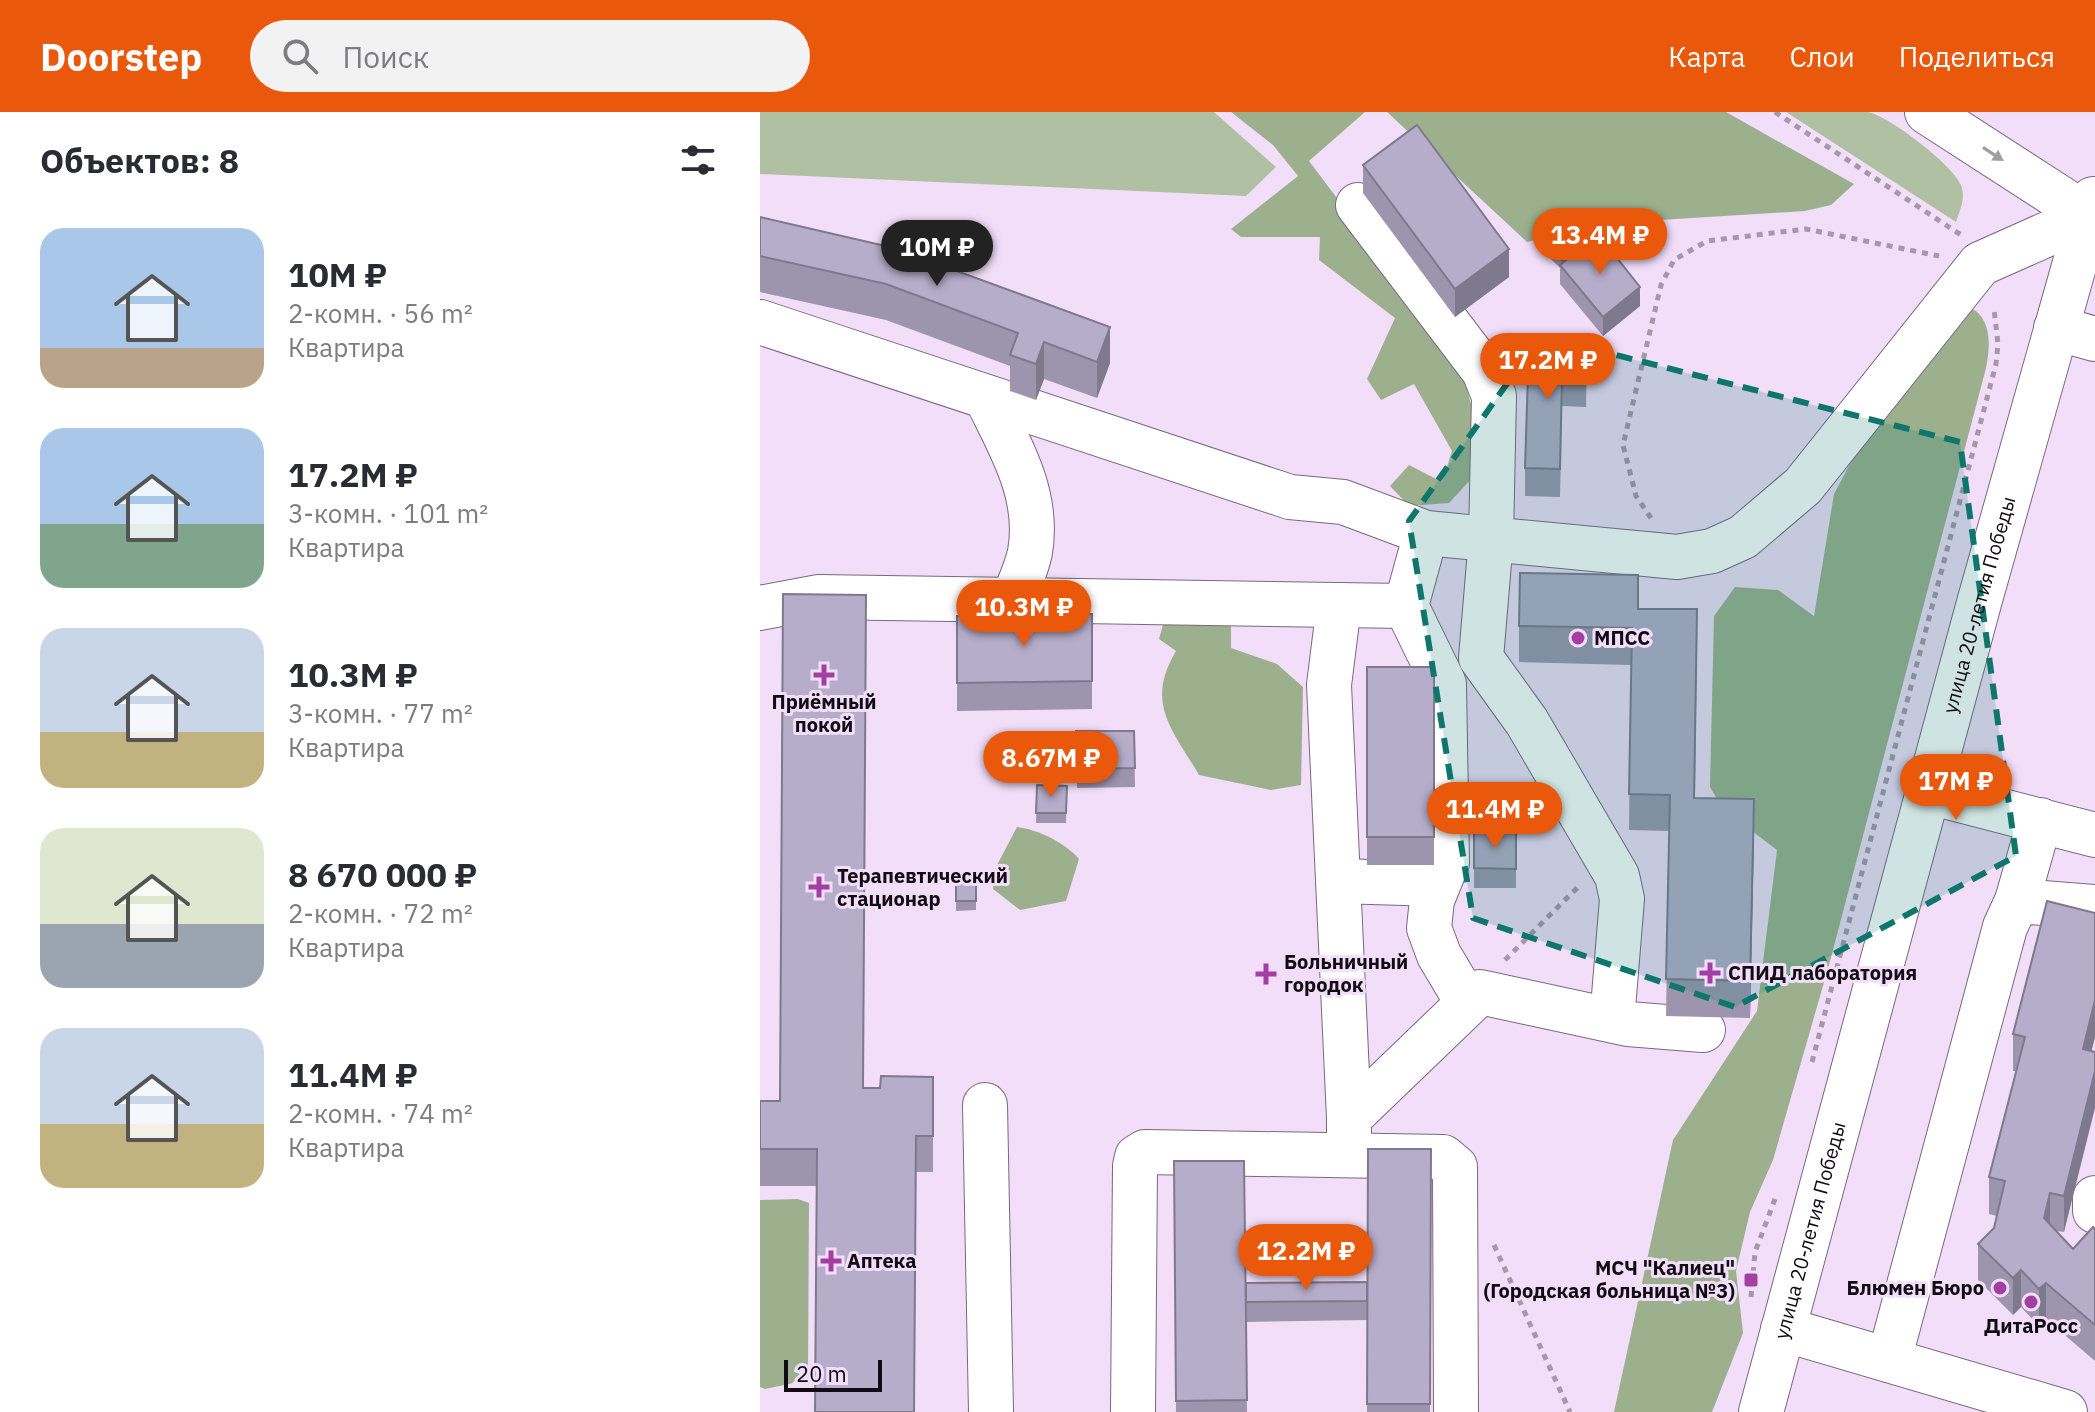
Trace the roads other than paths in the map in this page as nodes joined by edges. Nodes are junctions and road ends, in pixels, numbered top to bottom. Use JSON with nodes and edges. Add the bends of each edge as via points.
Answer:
{"nodes":[{"id":1,"x":1927,"y":112,"type":"edge"},
{"id":2,"x":2091,"y":204,"type":"edge"},
{"id":3,"x":1358,"y":205,"type":"dead end"},
{"id":4,"x":760,"y":322,"type":"edge"},
{"id":5,"x":2076,"y":334,"type":"edge"},
{"id":6,"x":986,"y":397,"type":"junction"},
{"id":7,"x":1426,"y":533,"type":"junction"},
{"id":8,"x":1491,"y":539,"type":"junction"},
{"id":9,"x":1013,"y":600,"type":"junction"},
{"id":10,"x":1339,"y":605,"type":"junction"},
{"id":11,"x":1406,"y":606,"type":"junction"},
{"id":12,"x":760,"y":608,"type":"edge"},
{"id":13,"x":1481,"y":658,"type":"junction"},
{"id":14,"x":1412,"y":676,"type":"junction"},
{"id":15,"x":1329,"y":685,"type":"junction"},
{"id":16,"x":1929,"y":792,"type":"junction"},
{"id":17,"x":2040,"y":820,"type":"junction"},
{"id":18,"x":2095,"y":835,"type":"edge"},
{"id":19,"x":1338,"y":881,"type":"junction"},
{"id":20,"x":1438,"y":884,"type":"junction"},
{"id":21,"x":2017,"y":901,"type":"junction"},
{"id":22,"x":2095,"y":907,"type":"edge"},
{"id":23,"x":1474,"y":997,"type":"junction"},
{"id":24,"x":1612,"y":1020,"type":"junction"},
{"id":25,"x":1703,"y":1030,"type":"dead end"},
{"id":26,"x":985,"y":1105,"type":"dead end"},
{"id":27,"x":1349,"y":1136,"type":"junction"},
{"id":28,"x":2095,"y":1198,"type":"edge"},
{"id":29,"x":2095,"y":1211,"type":"edge"},
{"id":30,"x":1783,"y":1329,"type":"junction"},
{"id":31,"x":1889,"y":1360,"type":"junction"},
{"id":32,"x":991,"y":1412,"type":"edge"},
{"id":33,"x":1133,"y":1412,"type":"edge"},
{"id":34,"x":1456,"y":1412,"type":"edge"},
{"id":35,"x":1761,"y":1412,"type":"edge"},
{"id":36,"x":2065,"y":1412,"type":"edge"}],
"edges":[{"from":1,"to":2,"type":"street","one_way":true},
{"from":2,"to":5,"type":"street","name":"улица 20-летия Победы"},
{"from":2,"to":8,"type":"street","via":[[1980,264],[1803,486],[1743,537],[1712,551],[1677,557]]},
{"from":3,"to":8,"type":"street","via":[[1489,383],[1494,396]]},
{"from":4,"to":6,"type":"street"},
{"from":5,"to":16,"type":"street","name":"улица 20-летия Победы"},
{"from":6,"to":7,"type":"street","via":[[1290,497],[1343,502]]},
{"from":6,"to":9,"type":"street","via":[[1022,470],[1031,505],[1030,551]]},
{"from":7,"to":8,"type":"street"},
{"from":7,"to":11,"type":"street"},
{"from":8,"to":13,"type":"street"},
{"from":9,"to":10,"type":"street"},
{"from":9,"to":12,"type":"street","via":[[818,597]]},
{"from":10,"to":11,"type":"street"},
{"from":10,"to":15,"type":"street"},
{"from":11,"to":14,"type":"street"},
{"from":13,"to":14,"type":"street"},
{"from":13,"to":24,"type":"street","via":[[1527,722],[1608,858],[1622,899]]},
{"from":14,"to":15,"type":"street"},
{"from":14,"to":20,"type":"street","via":[[1447,863]]},
{"from":15,"to":19,"type":"street"},
{"from":16,"to":17,"type":"street"},
{"from":16,"to":30,"type":"street","name":"улица 20-летия Победы"},
{"from":17,"to":18,"type":"street"},
{"from":17,"to":21,"type":"street"},
{"from":19,"to":20,"type":"street"},
{"from":19,"to":27,"type":"street"},
{"from":20,"to":23,"type":"street","via":[[1429,928],[1439,955]]},
{"from":21,"to":22,"type":"street"},
{"from":21,"to":31,"type":"street","via":[[2005,927]]},
{"from":23,"to":24,"type":"street"},
{"from":23,"to":27,"type":"street"},
{"from":24,"to":25,"type":"street"},
{"from":26,"to":32,"type":"street"},
{"from":27,"to":33,"type":"street","via":[[1145,1152],[1137,1157]]},
{"from":27,"to":34,"type":"street","via":[[1443,1157],[1455,1167]]},
{"from":28,"to":29,"type":"street"},
{"from":30,"to":31,"type":"street"},
{"from":30,"to":35,"type":"street","name":"улица 20-летия Победы"},
{"from":31,"to":36,"type":"street"}]}
